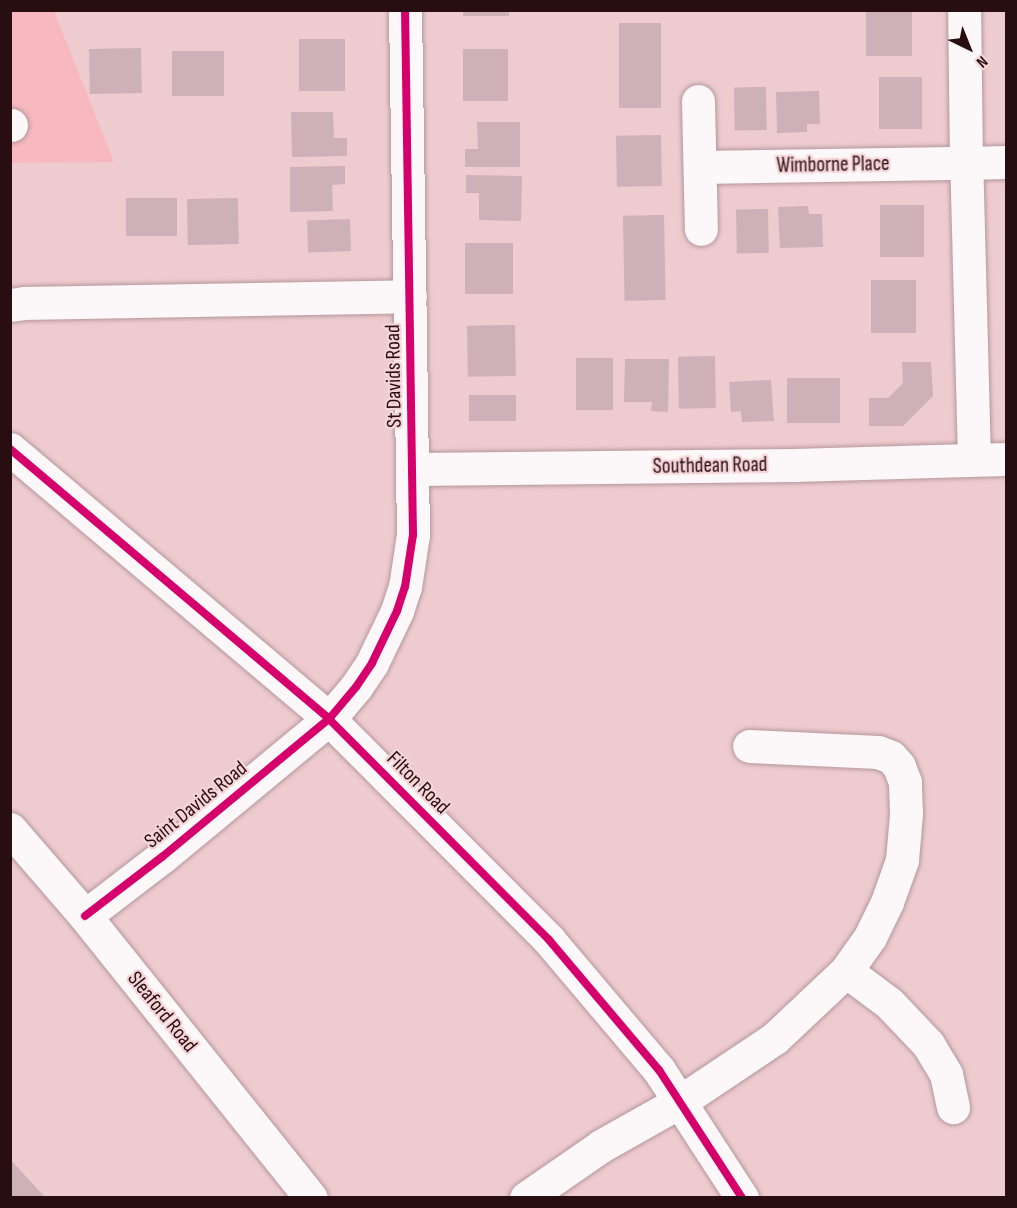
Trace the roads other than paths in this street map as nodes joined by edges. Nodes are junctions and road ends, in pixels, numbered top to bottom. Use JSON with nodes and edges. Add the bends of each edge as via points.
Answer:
{"nodes":[{"id":1,"x":405,"y":10,"type":"edge"},
{"id":2,"x":964,"y":10,"type":"edge"},
{"id":3,"x":698,"y":102,"type":"dead end"},
{"id":4,"x":1006,"y":162,"type":"edge"},
{"id":5,"x":966,"y":163,"type":"junction"},
{"id":6,"x":700,"y":166,"type":"junction"},
{"id":7,"x":701,"y":229,"type":"dead end"},
{"id":8,"x":410,"y":296,"type":"junction"},
{"id":9,"x":10,"y":305,"type":"edge"},
{"id":10,"x":10,"y":449,"type":"edge"},
{"id":11,"x":974,"y":459,"type":"junction"},
{"id":12,"x":1006,"y":459,"type":"edge"},
{"id":13,"x":414,"y":469,"type":"junction"},
{"id":14,"x":329,"y":720,"type":"junction"},
{"id":15,"x":749,"y":746,"type":"dead end"},
{"id":16,"x":10,"y":828,"type":"edge"},
{"id":17,"x":84,"y":916,"type":"junction"},
{"id":18,"x":846,"y":971,"type":"junction"},
{"id":19,"x":681,"y":1101,"type":"junction"},
{"id":20,"x":953,"y":1107,"type":"dead end"},
{"id":21,"x":311,"y":1197,"type":"edge"},
{"id":22,"x":526,"y":1197,"type":"edge"},
{"id":23,"x":742,"y":1197,"type":"edge"}],
"edges":[{"from":1,"to":8,"type":"street","name":"St Davids Road"},
{"from":2,"to":5,"type":"street"},
{"from":3,"to":6,"type":"street"},
{"from":4,"to":5,"type":"street","name":"Wimborne Place"},
{"from":5,"to":6,"type":"street","name":"Wimborne Place"},
{"from":5,"to":11,"type":"street"},
{"from":6,"to":7,"type":"street"},
{"from":8,"to":9,"type":"street"},
{"from":8,"to":13,"type":"street","name":"St Davids Road"},
{"from":10,"to":14,"type":"street","name":"Filton Road"},
{"from":11,"to":12,"type":"street","name":"Southdean Road"},
{"from":11,"to":13,"type":"street","name":"Southdean Road"},
{"from":13,"to":14,"type":"street","name":"St Davids Road","via":[[413,535],[405,587],[372,663]]},
{"from":14,"to":17,"type":"street","name":"Saint Davids Road"},
{"from":14,"to":19,"type":"street","name":"Filton Road","via":[[549,940]]},
{"from":15,"to":18,"type":"street","via":[[878,752],[891,757],[899,766],[905,782],[902,860],[870,937]]},
{"from":16,"to":17,"type":"street","name":"Sleaford Road"},
{"from":17,"to":21,"type":"street","name":"Sleaford Road"},
{"from":18,"to":19,"type":"street","via":[[775,1038]]},
{"from":18,"to":20,"type":"street","via":[[890,1003],[928,1044],[946,1074]]},
{"from":19,"to":22,"type":"street","via":[[601,1146]]},
{"from":19,"to":23,"type":"street","name":"Filton Road"}]}
